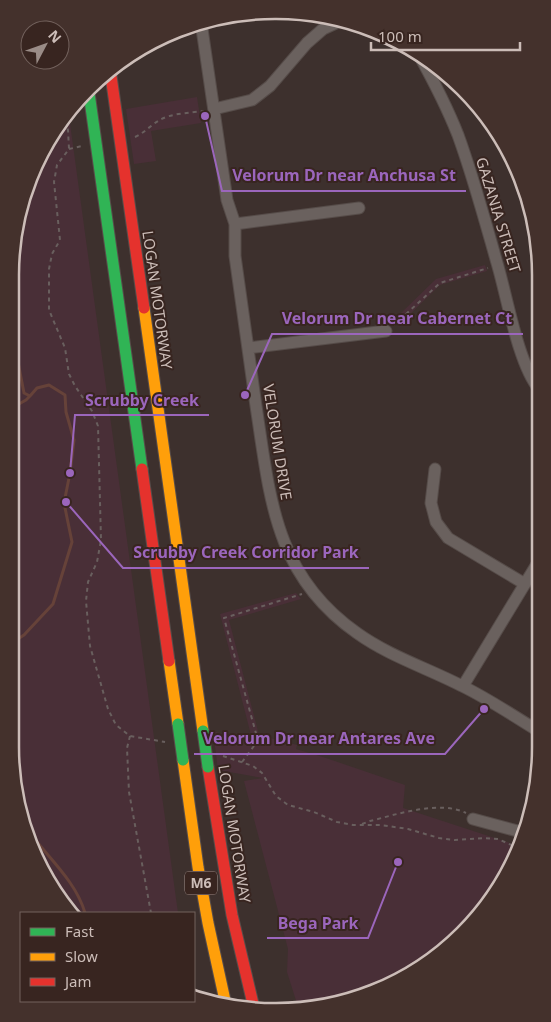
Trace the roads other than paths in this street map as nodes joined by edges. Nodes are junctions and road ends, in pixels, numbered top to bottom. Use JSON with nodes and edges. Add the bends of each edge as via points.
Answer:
{"nodes":[{"id":1,"x":332,"y":25,"type":"edge"},
{"id":2,"x":202,"y":29,"type":"edge"},
{"id":3,"x":426,"y":68,"type":"edge"},
{"id":4,"x":111,"y":78,"type":"edge"},
{"id":5,"x":90,"y":98,"type":"edge"},
{"id":6,"x":214,"y":109,"type":"junction"},
{"id":7,"x":359,"y":208,"type":"dead end"},
{"id":8,"x":235,"y":224,"type":"junction"},
{"id":9,"x":386,"y":331,"type":"road end"},
{"id":10,"x":248,"y":348,"type":"junction"},
{"id":11,"x":532,"y":376,"type":"edge"},
{"id":12,"x":435,"y":469,"type":"dead end"},
{"id":13,"x":532,"y":572,"type":"edge"},
{"id":14,"x":525,"y":584,"type":"junction"},
{"id":15,"x":464,"y":686,"type":"junction"},
{"id":16,"x":532,"y":727,"type":"edge"},
{"id":17,"x":474,"y":819,"type":"road end"},
{"id":18,"x":518,"y":831,"type":"edge"},
{"id":19,"x":225,"y":998,"type":"edge"},
{"id":20,"x":253,"y":1002,"type":"edge"}],
"edges":[{"from":1,"to":6,"type":"street","via":[[307,43],[270,86],[252,100]]},
{"from":2,"to":6,"type":"street","name":"VELORUM DRIVE"},
{"from":3,"to":11,"type":"street","name":"GAZANIA STREET","via":[[459,136],[520,348]]},
{"from":4,"to":20,"type":"highway","name":"LOGAN MOTORWAY","number":"M6","bridge":true,"via":[[208,767],[232,915]]},
{"from":5,"to":19,"type":"highway","number":"M6","bridge":true,"via":[[198,867]]},
{"from":6,"to":8,"type":"street","name":"VELORUM DRIVE","via":[[227,200]]},
{"from":7,"to":8,"type":"street"},
{"from":8,"to":10,"type":"street","name":"VELORUM DRIVE","via":[[234,256]]},
{"from":9,"to":10,"type":"street"},
{"from":10,"to":15,"type":"street","name":"VELORUM DRIVE","via":[[269,497],[285,546],[310,588],[336,616],[370,642]]},
{"from":12,"to":14,"type":"street","via":[[431,502],[436,522],[444,533]]},
{"from":13,"to":14,"type":"street"},
{"from":14,"to":15,"type":"street"},
{"from":15,"to":16,"type":"street","name":"VELORUM DRIVE"},
{"from":17,"to":18,"type":"street"}]}
